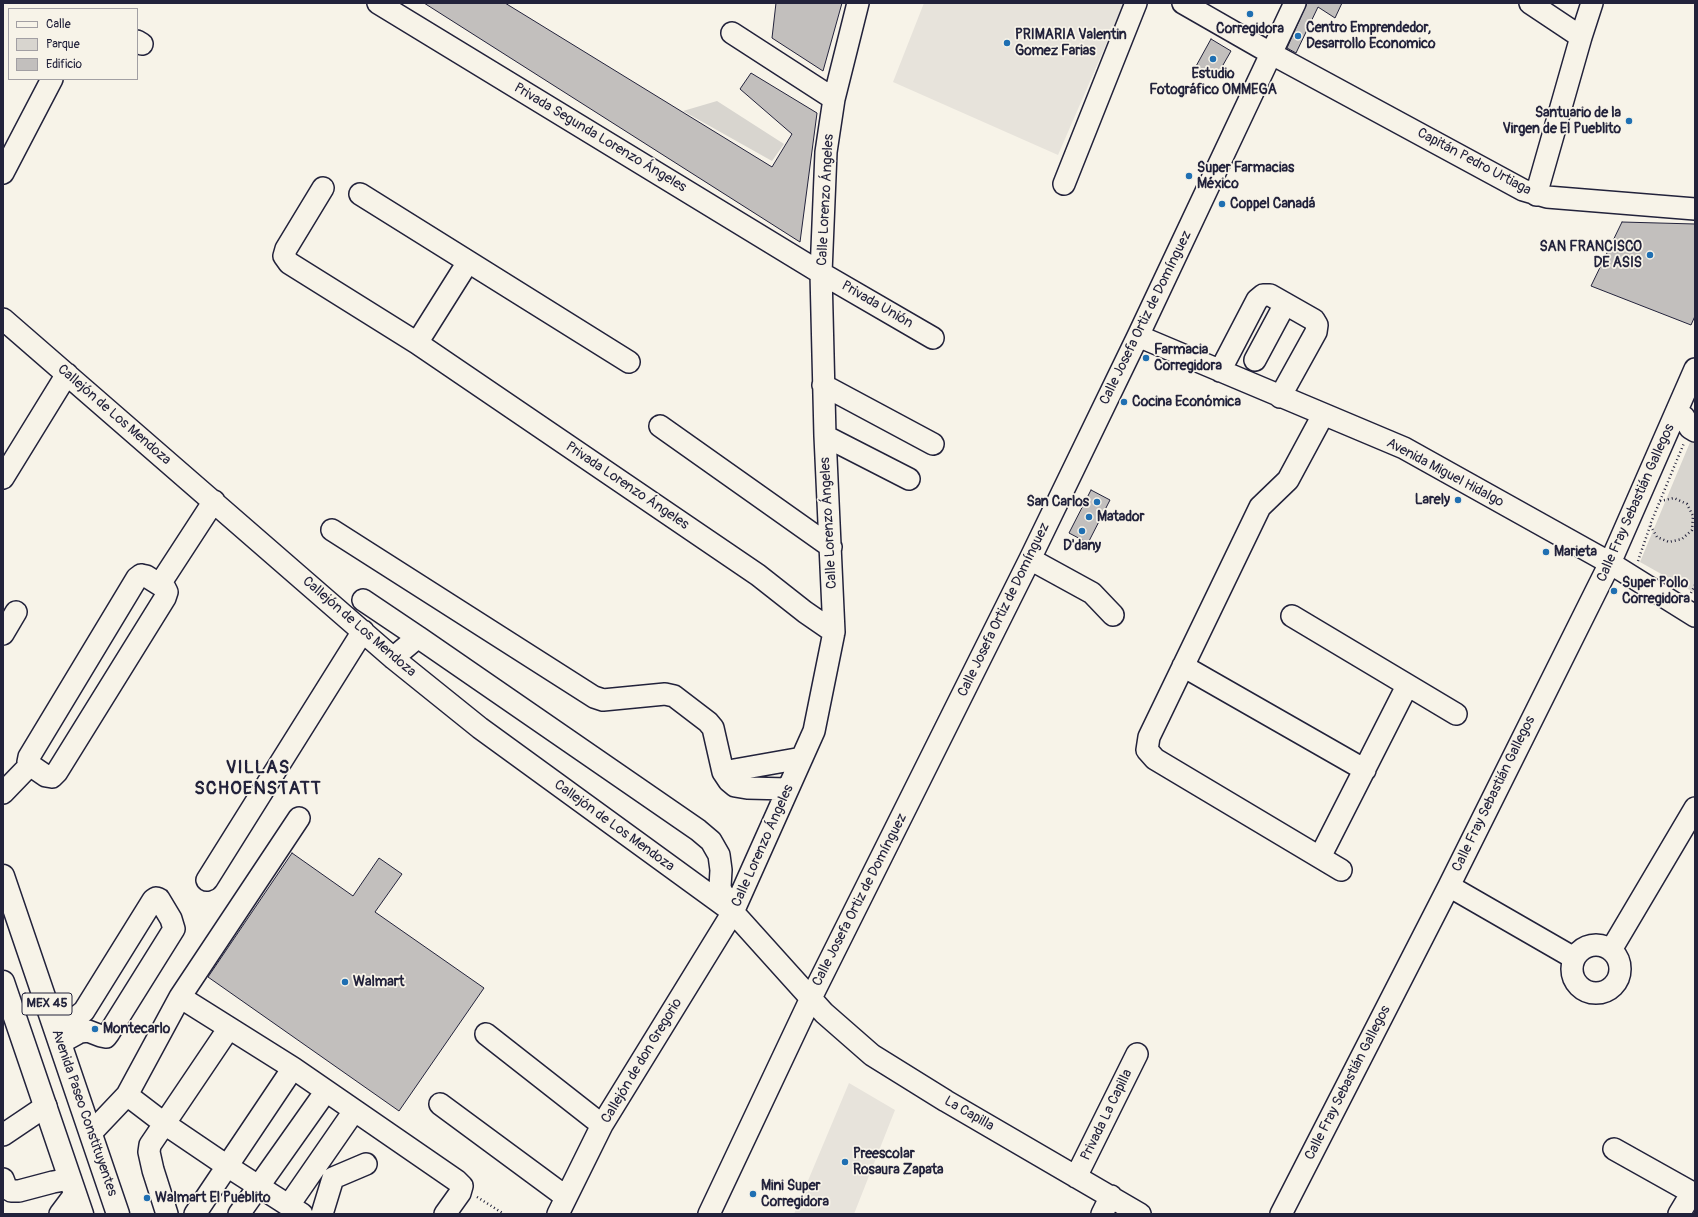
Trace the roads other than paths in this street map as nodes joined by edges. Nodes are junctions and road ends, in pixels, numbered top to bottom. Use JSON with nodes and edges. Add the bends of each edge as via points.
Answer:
{"nodes":[{"id":1,"x":378,"y":3,"type":"edge"},
{"id":2,"x":858,"y":3,"type":"edge"},
{"id":3,"x":1136,"y":3,"type":"edge"},
{"id":4,"x":1183,"y":3,"type":"edge"},
{"id":5,"x":1295,"y":3,"type":"edge"},
{"id":6,"x":1530,"y":3,"type":"edge"},
{"id":7,"x":1592,"y":3,"type":"edge"},
{"id":8,"x":732,"y":33,"type":"dead end"},
{"id":9,"x":1581,"y":37,"type":"junction"},
{"id":10,"x":1272,"y":54,"type":"junction"},
{"id":11,"x":51,"y":80,"type":"edge"},
{"id":12,"x":834,"y":99,"type":"junction"},
{"id":13,"x":3,"y":173,"type":"edge"},
{"id":14,"x":1064,"y":184,"type":"dead end"},
{"id":15,"x":322,"y":188,"type":"dead end"},
{"id":16,"x":360,"y":194,"type":"dead end"},
{"id":17,"x":1536,"y":194,"type":"junction"},
{"id":18,"x":1695,"y":209,"type":"edge"},
{"id":19,"x":468,"y":262,"type":"junction"},
{"id":20,"x":821,"y":273,"type":"junction"},
{"id":21,"x":1286,"y":304,"type":"junction"},
{"id":22,"x":3,"y":319,"type":"edge"},
{"id":23,"x":1138,"y":336,"type":"junction"},
{"id":24,"x":933,"y":338,"type":"dead end"},
{"id":25,"x":417,"y":343,"type":"junction"},
{"id":26,"x":1254,"y":360,"type":"dead end"},
{"id":27,"x":629,"y":362,"type":"dead end"},
{"id":28,"x":1695,"y":369,"type":"edge"},
{"id":29,"x":1220,"y":371,"type":"junction"},
{"id":30,"x":67,"y":374,"type":"junction"},
{"id":31,"x":824,"y":385,"type":"junction"},
{"id":32,"x":1280,"y":397,"type":"junction"},
{"id":33,"x":1677,"y":412,"type":"junction"},
{"id":34,"x":1323,"y":415,"type":"junction"},
{"id":35,"x":660,"y":426,"type":"dead end"},
{"id":36,"x":1693,"y":429,"type":"edge"},
{"id":37,"x":825,"y":436,"type":"junction"},
{"id":38,"x":933,"y":444,"type":"dead end"},
{"id":39,"x":3,"y":478,"type":"edge"},
{"id":40,"x":909,"y":479,"type":"dead end"},
{"id":41,"x":214,"y":501,"type":"junction"},
{"id":42,"x":332,"y":530,"type":"dead end"},
{"id":43,"x":831,"y":547,"type":"junction"},
{"id":44,"x":1030,"y":559,"type":"junction"},
{"id":45,"x":1610,"y":562,"type":"junction"},
{"id":46,"x":160,"y":584,"type":"junction"},
{"id":47,"x":363,"y":600,"type":"dead end"},
{"id":48,"x":16,"y":612,"type":"dead end"},
{"id":49,"x":1113,"y":615,"type":"dead end"},
{"id":50,"x":1292,"y":616,"type":"dead end"},
{"id":51,"x":1695,"y":616,"type":"edge"},
{"id":52,"x":363,"y":631,"type":"junction"},
{"id":53,"x":834,"y":632,"type":"junction"},
{"id":54,"x":3,"y":634,"type":"edge"},
{"id":55,"x":418,"y":637,"type":"junction"},
{"id":56,"x":393,"y":658,"type":"junction"},
{"id":57,"x":1183,"y":666,"type":"junction"},
{"id":58,"x":1407,"y":686,"type":"junction"},
{"id":59,"x":1456,"y":714,"type":"dead end"},
{"id":60,"x":802,"y":758,"type":"junction"},
{"id":61,"x":30,"y":765,"type":"junction"},
{"id":62,"x":1365,"y":770,"type":"junction"},
{"id":63,"x":723,"y":772,"type":"junction"},
{"id":64,"x":788,"y":789,"type":"junction"},
{"id":65,"x":3,"y":793,"type":"edge"},
{"id":66,"x":1695,"y":808,"type":"edge"},
{"id":67,"x":299,"y":818,"type":"dead end"},
{"id":68,"x":1320,"y":857,"type":"junction"},
{"id":69,"x":1341,"y":870,"type":"dead end"},
{"id":70,"x":3,"y":876,"type":"edge"},
{"id":71,"x":207,"y":880,"type":"dead end"},
{"id":72,"x":1449,"y":886,"type":"junction"},
{"id":73,"x":735,"y":907,"type":"junction"},
{"id":74,"x":1611,"y":950,"type":"junction"},
{"id":75,"x":1574,"y":958,"type":"junction"},
{"id":76,"x":3,"y":982,"type":"edge"},
{"id":77,"x":180,"y":997,"type":"junction"},
{"id":78,"x":811,"y":998,"type":"junction"},
{"id":79,"x":229,"y":1028,"type":"junction"},
{"id":80,"x":486,"y":1034,"type":"dead end"},
{"id":81,"x":58,"y":1036,"type":"junction"},
{"id":82,"x":1137,"y":1054,"type":"dead end"},
{"id":83,"x":293,"y":1068,"type":"junction"},
{"id":84,"x":326,"y":1091,"type":"junction"},
{"id":85,"x":127,"y":1095,"type":"junction"},
{"id":86,"x":440,"y":1104,"type":"dead end"},
{"id":87,"x":46,"y":1106,"type":"junction"},
{"id":88,"x":354,"y":1111,"type":"junction"},
{"id":89,"x":165,"y":1124,"type":"junction"},
{"id":90,"x":602,"y":1125,"type":"junction"},
{"id":91,"x":91,"y":1133,"type":"junction"},
{"id":92,"x":3,"y":1135,"type":"edge"},
{"id":93,"x":1614,"y":1149,"type":"dead end"},
{"id":94,"x":366,"y":1164,"type":"dead end"},
{"id":95,"x":227,"y":1166,"type":"junction"},
{"id":96,"x":1076,"y":1176,"type":"junction"},
{"id":97,"x":3,"y":1179,"type":"edge"},
{"id":98,"x":73,"y":1186,"type":"junction"},
{"id":99,"x":258,"y":1186,"type":"junction"},
{"id":100,"x":1107,"y":1205,"type":"edge"},
{"id":101,"x":562,"y":1206,"type":"edge"},
{"id":102,"x":296,"y":1209,"type":"edge"},
{"id":103,"x":60,"y":1214,"type":"edge"},
{"id":104,"x":82,"y":1214,"type":"edge"},
{"id":105,"x":118,"y":1214,"type":"edge"},
{"id":106,"x":167,"y":1214,"type":"edge"},
{"id":107,"x":195,"y":1214,"type":"edge"},
{"id":108,"x":239,"y":1214,"type":"edge"},
{"id":109,"x":322,"y":1214,"type":"edge"},
{"id":110,"x":445,"y":1214,"type":"edge"},
{"id":111,"x":709,"y":1214,"type":"edge"},
{"id":112,"x":1140,"y":1214,"type":"edge"},
{"id":113,"x":1281,"y":1214,"type":"edge"},
{"id":114,"x":1679,"y":1214,"type":"edge"}],
"edges":[{"from":1,"to":20,"type":"street","name":"Privada Segunda Lorenzo Ángeles"},
{"from":2,"to":12,"type":"street","name":"Calle Lorenzo Ángeles"},
{"from":3,"to":14,"type":"street"},
{"from":4,"to":10,"type":"street","name":"Capitán Pedro Urtiaga"},
{"from":5,"to":10,"type":"street","name":"Calle Josefa Ortiz de Domínguez"},
{"from":6,"to":9,"type":"street"},
{"from":7,"to":9,"type":"street"},
{"from":8,"to":12,"type":"street"},
{"from":9,"to":17,"type":"street"},
{"from":10,"to":17,"type":"street","name":"Capitán Pedro Urtiaga","via":[[1523,190]]},
{"from":10,"to":23,"type":"street","name":"Calle Josefa Ortiz de Domínguez"},
{"from":11,"to":13,"type":"street"},
{"from":12,"to":20,"type":"street","name":"Calle Lorenzo Ángeles","via":[[826,152]]},
{"from":15,"to":25,"type":"street","name":"Privada Lorenzo Ángeles","via":[[284,256],[289,263]]},
{"from":16,"to":19,"type":"street"},
{"from":17,"to":18,"type":"street","name":"Capitán Pedro Urtiaga","via":[[1546,197]]},
{"from":19,"to":25,"type":"street"},
{"from":19,"to":27,"type":"street"},
{"from":20,"to":24,"type":"street","name":"Privada Unión"},
{"from":20,"to":31,"type":"street","name":"Calle Lorenzo Ángeles"},
{"from":21,"to":26,"type":"street"},
{"from":21,"to":29,"type":"street","via":[[1270,295],[1263,295],[1257,300]]},
{"from":21,"to":32,"type":"street","via":[[1314,320],[1317,325],[1316,332]]},
{"from":22,"to":30,"type":"street","name":"Callejón de Los Mendoza"},
{"from":23,"to":29,"type":"street","name":"Avenida Miguel Hidalgo"},
{"from":23,"to":44,"type":"street","name":"Calle Josefa Ortiz de Domínguez"},
{"from":25,"to":53,"type":"street","name":"Privada Lorenzo Ángeles","via":[[758,575]]},
{"from":28,"to":33,"type":"street","name":"Calle Fray Sebastián Gallegos"},
{"from":29,"to":32,"type":"street","name":"Avenida Miguel Hidalgo"},
{"from":30,"to":39,"type":"street"},
{"from":30,"to":41,"type":"street","name":"Callejón de Los Mendoza"},
{"from":31,"to":37,"type":"street","name":"Calle Lorenzo Ángeles"},
{"from":31,"to":38,"type":"street"},
{"from":32,"to":34,"type":"street","name":"Avenida Miguel Hidalgo"},
{"from":33,"to":36,"type":"street"},
{"from":33,"to":45,"type":"street","name":"Calle Fray Sebastián Gallegos"},
{"from":34,"to":45,"type":"street","name":"Avenida Miguel Hidalgo","via":[[1404,448]]},
{"from":34,"to":57,"type":"street","via":[[1288,480],[1260,507]]},
{"from":35,"to":43,"type":"street"},
{"from":37,"to":40,"type":"street"},
{"from":37,"to":43,"type":"street","name":"Calle Lorenzo Ángeles"},
{"from":41,"to":46,"type":"street"},
{"from":41,"to":52,"type":"street","name":"Callejón de Los Mendoza"},
{"from":42,"to":63,"type":"street","via":[[594,697],[602,700],[665,694],[674,696],[713,728]]},
{"from":43,"to":53,"type":"street","name":"Calle Lorenzo Ángeles"},
{"from":44,"to":49,"type":"street","via":[[1092,593]]},
{"from":44,"to":78,"type":"street","name":"Calle Josefa Ortiz de Domínguez"},
{"from":45,"to":51,"type":"street","name":"Avenida Miguel Hidalgo"},
{"from":45,"to":72,"type":"street","name":"Calle Fray Sebastián Gallegos"},
{"from":46,"to":61,"type":"street","via":[[146,576],[141,575],[137,578],[29,757]]},
{"from":46,"to":61,"type":"street","via":[[167,592],[165,598],[57,772],[52,777],[46,776]]},
{"from":47,"to":55,"type":"street"},
{"from":48,"to":54,"type":"street"},
{"from":50,"to":58,"type":"street"},
{"from":52,"to":56,"type":"street","name":"Callejón de Los Mendoza"},
{"from":52,"to":71,"type":"street"},
{"from":53,"to":60,"type":"street","name":"Calle Lorenzo Ángeles","via":[[814,731]]},
{"from":55,"to":56,"type":"street"},
{"from":55,"to":73,"type":"street","via":[[711,841],[719,855],[722,893]]},
{"from":56,"to":73,"type":"street","name":"Callejón de Los Mendoza","via":[[480,728]]},
{"from":57,"to":62,"type":"street"},
{"from":57,"to":68,"type":"street","via":[[1149,737],[1147,750],[1155,759]]},
{"from":58,"to":59,"type":"street"},
{"from":58,"to":62,"type":"street"},
{"from":60,"to":63,"type":"street"},
{"from":60,"to":64,"type":"street","name":"Calle Lorenzo Ángeles"},
{"from":61,"to":65,"type":"street"},
{"from":62,"to":68,"type":"street"},
{"from":63,"to":64,"type":"street","via":[[728,782],[735,786]]},
{"from":64,"to":73,"type":"street","name":"Calle Lorenzo Ángeles"},
{"from":66,"to":74,"type":"street"},
{"from":67,"to":77,"type":"street"},
{"from":68,"to":69,"type":"street"},
{"from":70,"to":81,"type":"highway","name":"Avenida Paseo Constituyentes","number":"MEX 45"},
{"from":72,"to":75,"type":"street"},
{"from":72,"to":113,"type":"street","name":"Calle Fray Sebastián Gallegos"},
{"from":73,"to":78,"type":"street","name":"Calle Lorenzo Ángeles"},
{"from":73,"to":90,"type":"street","name":"Callejón de don Gregorio"},
{"from":74,"to":75,"type":"street","via":[[1595,944],[1586,946]]},
{"from":74,"to":75,"type":"street","via":[[1619,960],[1621,970],[1618,980],[1604,992],[1594,993],[1577,984],[1572,975]]},
{"from":76,"to":87,"type":"highway","number":"MEX 45"},
{"from":77,"to":79,"type":"street"},
{"from":77,"to":85,"type":"street"},
{"from":78,"to":96,"type":"street","name":"La Capilla","via":[[824,1014],[872,1055]]},
{"from":78,"to":111,"type":"street","name":"Calle Josefa Ortiz de Domínguez"},
{"from":79,"to":83,"type":"street"},
{"from":79,"to":89,"type":"street"},
{"from":80,"to":90,"type":"street"},
{"from":81,"to":81,"type":"street","via":[[88,1031],[106,1037],[109,1033],[174,929],[159,899],[153,900],[84,1011]]},
{"from":81,"to":91,"type":"highway","name":"Avenida Paseo Constituyentes","number":"MEX 45"},
{"from":82,"to":96,"type":"street","name":"Privada La Capilla"},
{"from":83,"to":84,"type":"street"},
{"from":83,"to":95,"type":"street"},
{"from":84,"to":88,"type":"street"},
{"from":84,"to":99,"type":"street"},
{"from":85,"to":89,"type":"street"},
{"from":85,"to":91,"type":"street"},
{"from":86,"to":101,"type":"street"},
{"from":87,"to":92,"type":"street"},
{"from":87,"to":98,"type":"highway","number":"MEX 45"},
{"from":88,"to":102,"type":"street"},
{"from":88,"to":110,"type":"street","via":[[462,1186]]},
{"from":89,"to":95,"type":"street"},
{"from":89,"to":106,"type":"street","via":[[148,1152]]},
{"from":90,"to":101,"type":"street","name":"Callejón de don Gregorio"},
{"from":91,"to":105,"type":"highway","name":"Avenida Paseo Constituyentes","number":"MEX 45"},
{"from":93,"to":114,"type":"street","via":[[1688,1191],[1688,1199]]},
{"from":94,"to":109,"type":"street","via":[[333,1178]]},
{"from":95,"to":99,"type":"street"},
{"from":95,"to":107,"type":"street"},
{"from":96,"to":100,"type":"street","name":"La Capilla"},
{"from":97,"to":98,"type":"street","via":[[11,1191],[53,1182]]},
{"from":98,"to":103,"type":"street"},
{"from":98,"to":104,"type":"highway","number":"MEX 45"},
{"from":99,"to":102,"type":"street"},
{"from":99,"to":108,"type":"street"},
{"from":100,"to":112,"type":"street","name":"La Capilla"}]}
